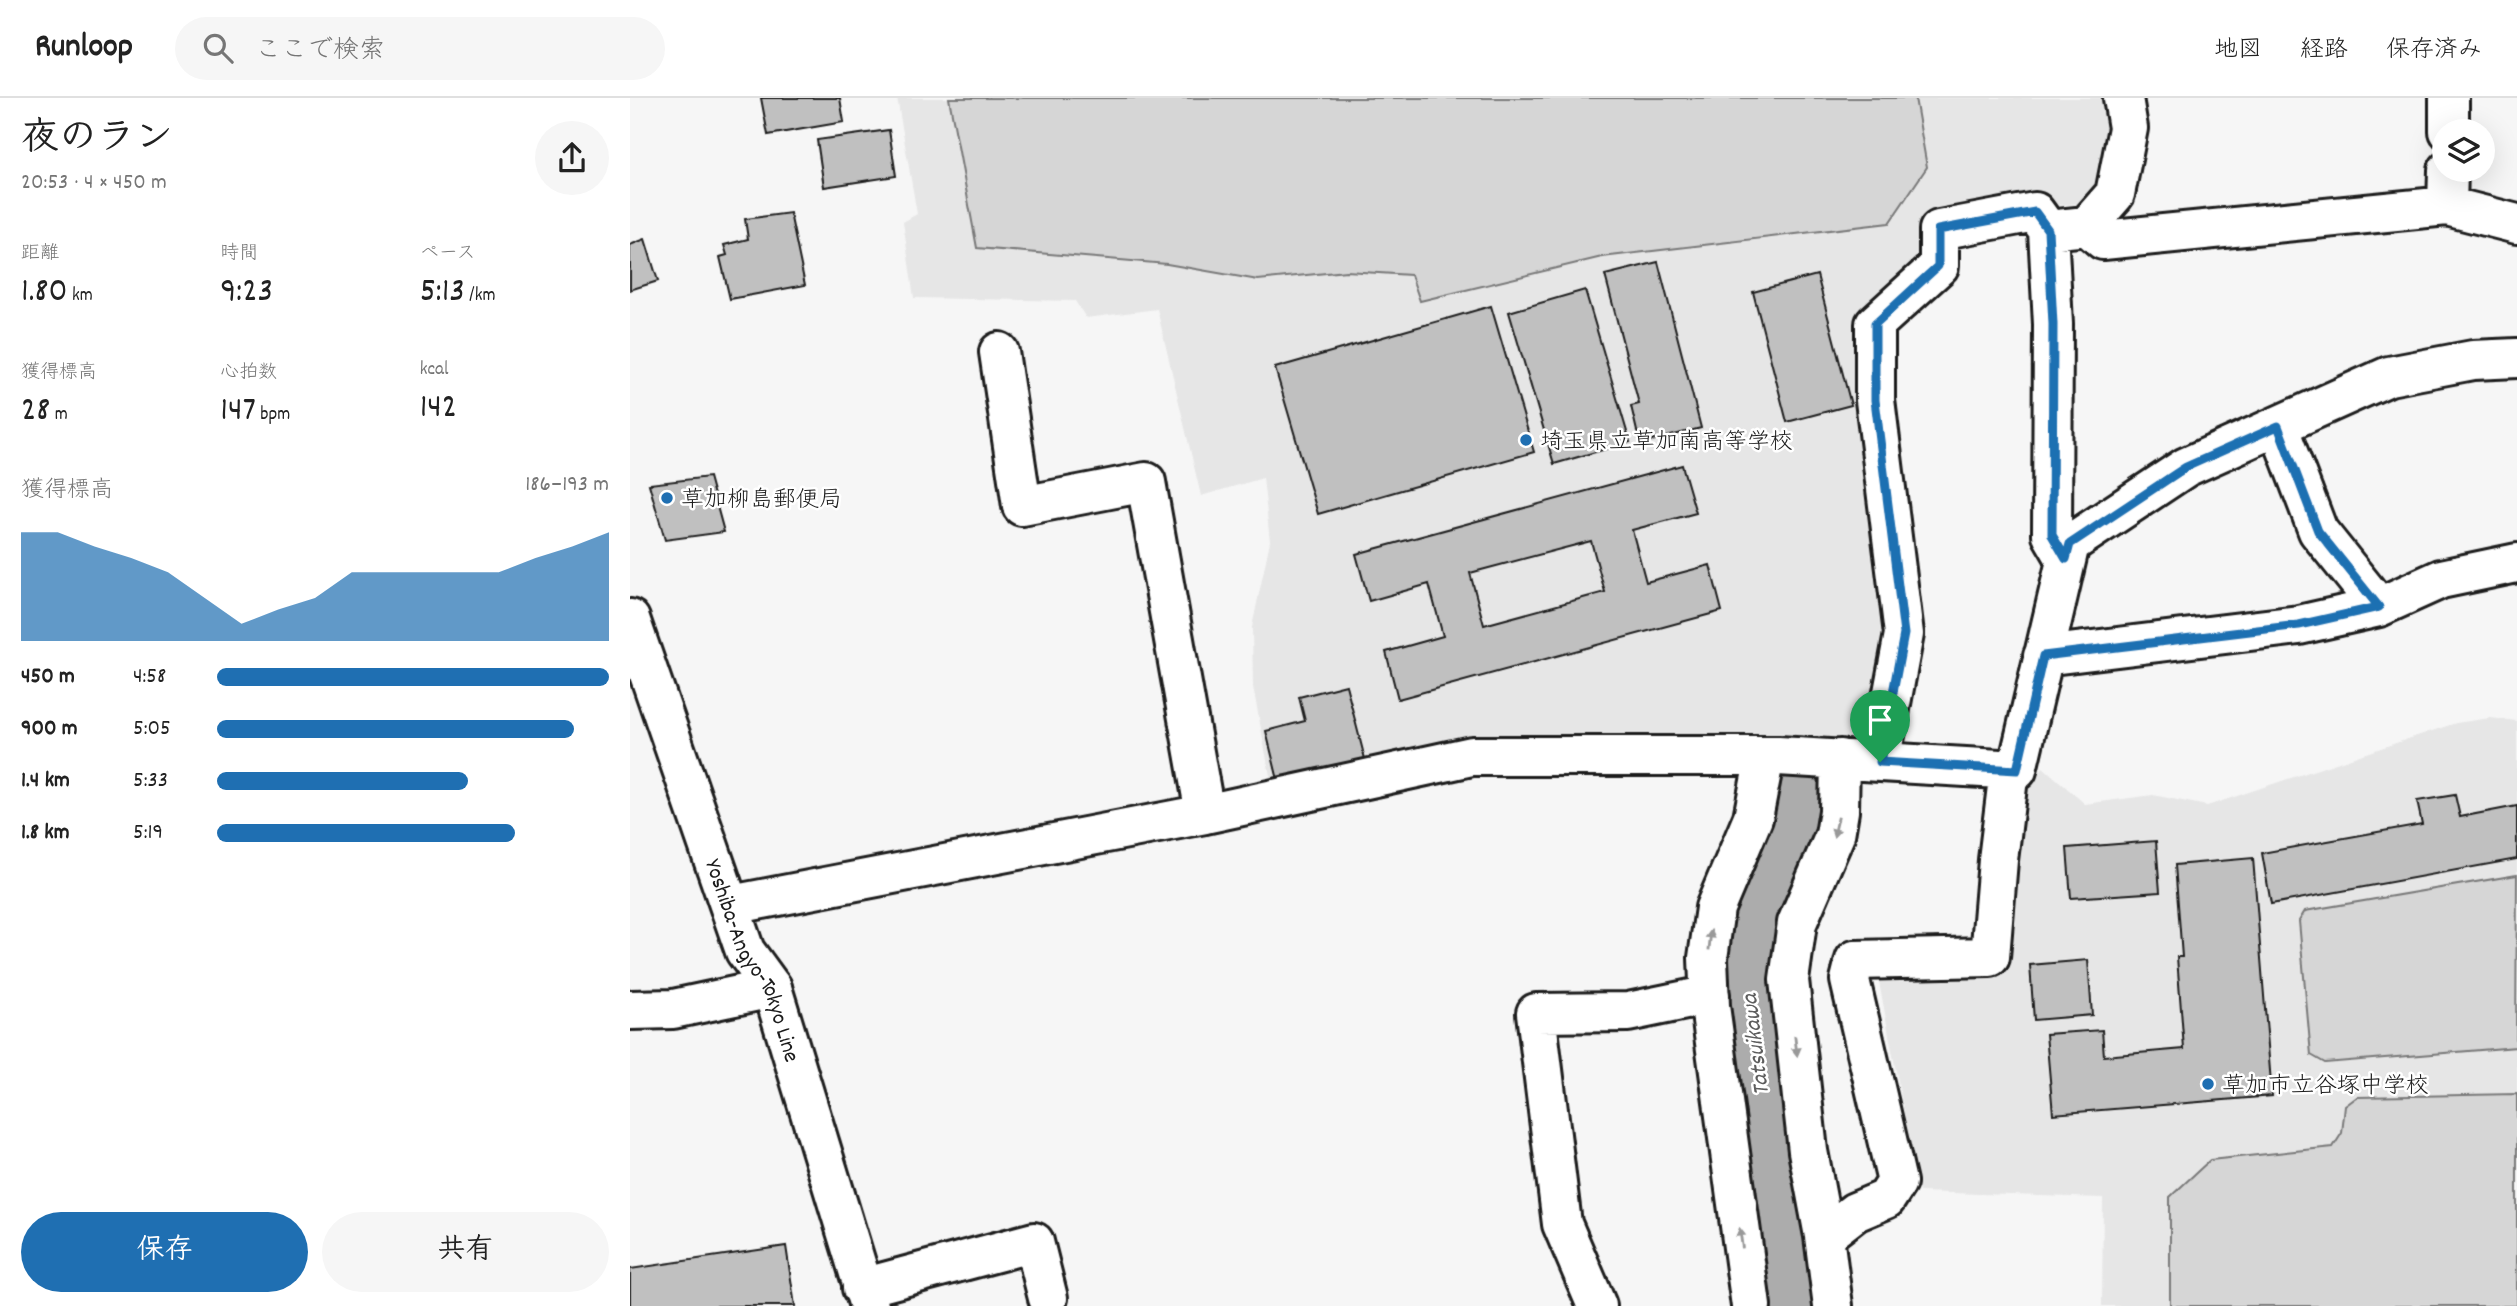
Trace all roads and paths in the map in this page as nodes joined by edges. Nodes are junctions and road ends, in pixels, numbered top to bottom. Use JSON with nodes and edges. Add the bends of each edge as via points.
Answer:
{"nodes":[{"id":1,"x":2123,"y":98,"type":"edge"},
{"id":2,"x":2449,"y":98,"type":"edge"},
{"id":3,"x":2449,"y":119,"type":"edge"},
{"id":4,"x":2448,"y":188,"type":"edge"},
{"id":5,"x":2517,"y":224,"type":"edge"},
{"id":6,"x":2087,"y":226,"type":"junction"},
{"id":7,"x":2048,"y":230,"type":"junction"},
{"id":8,"x":999,"y":352,"type":"dead end"},
{"id":9,"x":2517,"y":358,"type":"edge"},
{"id":10,"x":2278,"y":426,"type":"junction"},
{"id":11,"x":2066,"y":559,"type":"junction"},
{"id":12,"x":2517,"y":563,"type":"edge"},
{"id":13,"x":2379,"y":607,"type":"junction"},
{"id":14,"x":630,"y":619,"type":"edge"},
{"id":15,"x":2043,"y":656,"type":"junction"},
{"id":16,"x":639,"y":669,"type":"edge"},
{"id":17,"x":1765,"y":756,"type":"junction"},
{"id":18,"x":1840,"y":760,"type":"junction"},
{"id":19,"x":1880,"y":762,"type":"junction"},
{"id":20,"x":2009,"y":770,"type":"junction"},
{"id":21,"x":1205,"y":814,"type":"junction"},
{"id":22,"x":731,"y":905,"type":"junction"},
{"id":23,"x":772,"y":988,"type":"junction"},
{"id":24,"x":1710,"y":995,"type":"junction"},
{"id":25,"x":630,"y":1010,"type":"edge"},
{"id":26,"x":1824,"y":1236,"type":"junction"},
{"id":27,"x":866,"y":1297,"type":"edge"},
{"id":28,"x":1048,"y":1298,"type":"dead end"},
{"id":29,"x":1597,"y":1306,"type":"edge"},
{"id":30,"x":1751,"y":1306,"type":"edge"},
{"id":31,"x":1833,"y":1306,"type":"edge"}],
"edges":[{"from":1,"to":6,"type":"street","via":[[2128,128],[2115,194]]},
{"from":2,"to":3,"type":"street"},
{"from":4,"to":5,"type":"street"},
{"from":4,"to":6,"type":"street","via":[[2103,240]]},
{"from":6,"to":7,"type":"street"},
{"from":7,"to":11,"type":"street","via":[[2053,324],[2052,535]]},
{"from":7,"to":19,"type":"street","via":[[2035,212],[1938,230],[1938,266],[1875,324],[1875,400],[1904,634]]},
{"from":8,"to":21,"type":"street","via":[[1022,506],[1146,482]]},
{"from":9,"to":10,"type":"street","via":[[2473,360],[2389,376]]},
{"from":10,"to":11,"type":"street","via":[[2186,467],[2070,544]]},
{"from":10,"to":13,"type":"street","via":[[2318,531]]},
{"from":11,"to":15,"type":"street"},
{"from":12,"to":13,"type":"street","via":[[2441,579]]},
{"from":13,"to":15,"type":"street","via":[[2299,625]]},
{"from":14,"to":16,"type":"street","name":"Yoshiba-Angyo-Tokyo Line"},
{"from":15,"to":20,"type":"street","via":[[2017,770]]},
{"from":16,"to":22,"type":"street","name":"Yoshiba-Angyo-Tokyo Line"},
{"from":17,"to":18,"type":"street"},
{"from":17,"to":21,"type":"street","via":[[1472,756]]},
{"from":24,"to":17,"type":"street","one_way":true,"via":[[1708,958],[1714,908],[1753,818]]},
{"from":18,"to":19,"type":"street"},
{"from":18,"to":26,"type":"street","one_way":true,"via":[[1835,835],[1797,923],[1788,980],[1808,1151]]},
{"from":19,"to":20,"type":"street"},
{"from":20,"to":26,"type":"street","via":[[1990,957],[1855,960],[1850,980],[1897,1182],[1886,1199],[1856,1212]]},
{"from":21,"to":22,"type":"street"},
{"from":22,"to":23,"type":"street","name":"Yoshiba-Angyo-Tokyo Line","via":[[745,951]]},
{"from":23,"to":25,"type":"street","via":[[673,1009]]},
{"from":23,"to":27,"type":"street","name":"Yoshiba-Angyo-Tokyo Line"},
{"from":24,"to":29,"type":"street","via":[[1628,1012],[1536,1013],[1562,1224]]},
{"from":30,"to":24,"type":"street","one_way":true},
{"from":26,"to":31,"type":"street"},
{"from":27,"to":28,"type":"street","via":[[1034,1242]]}]}
